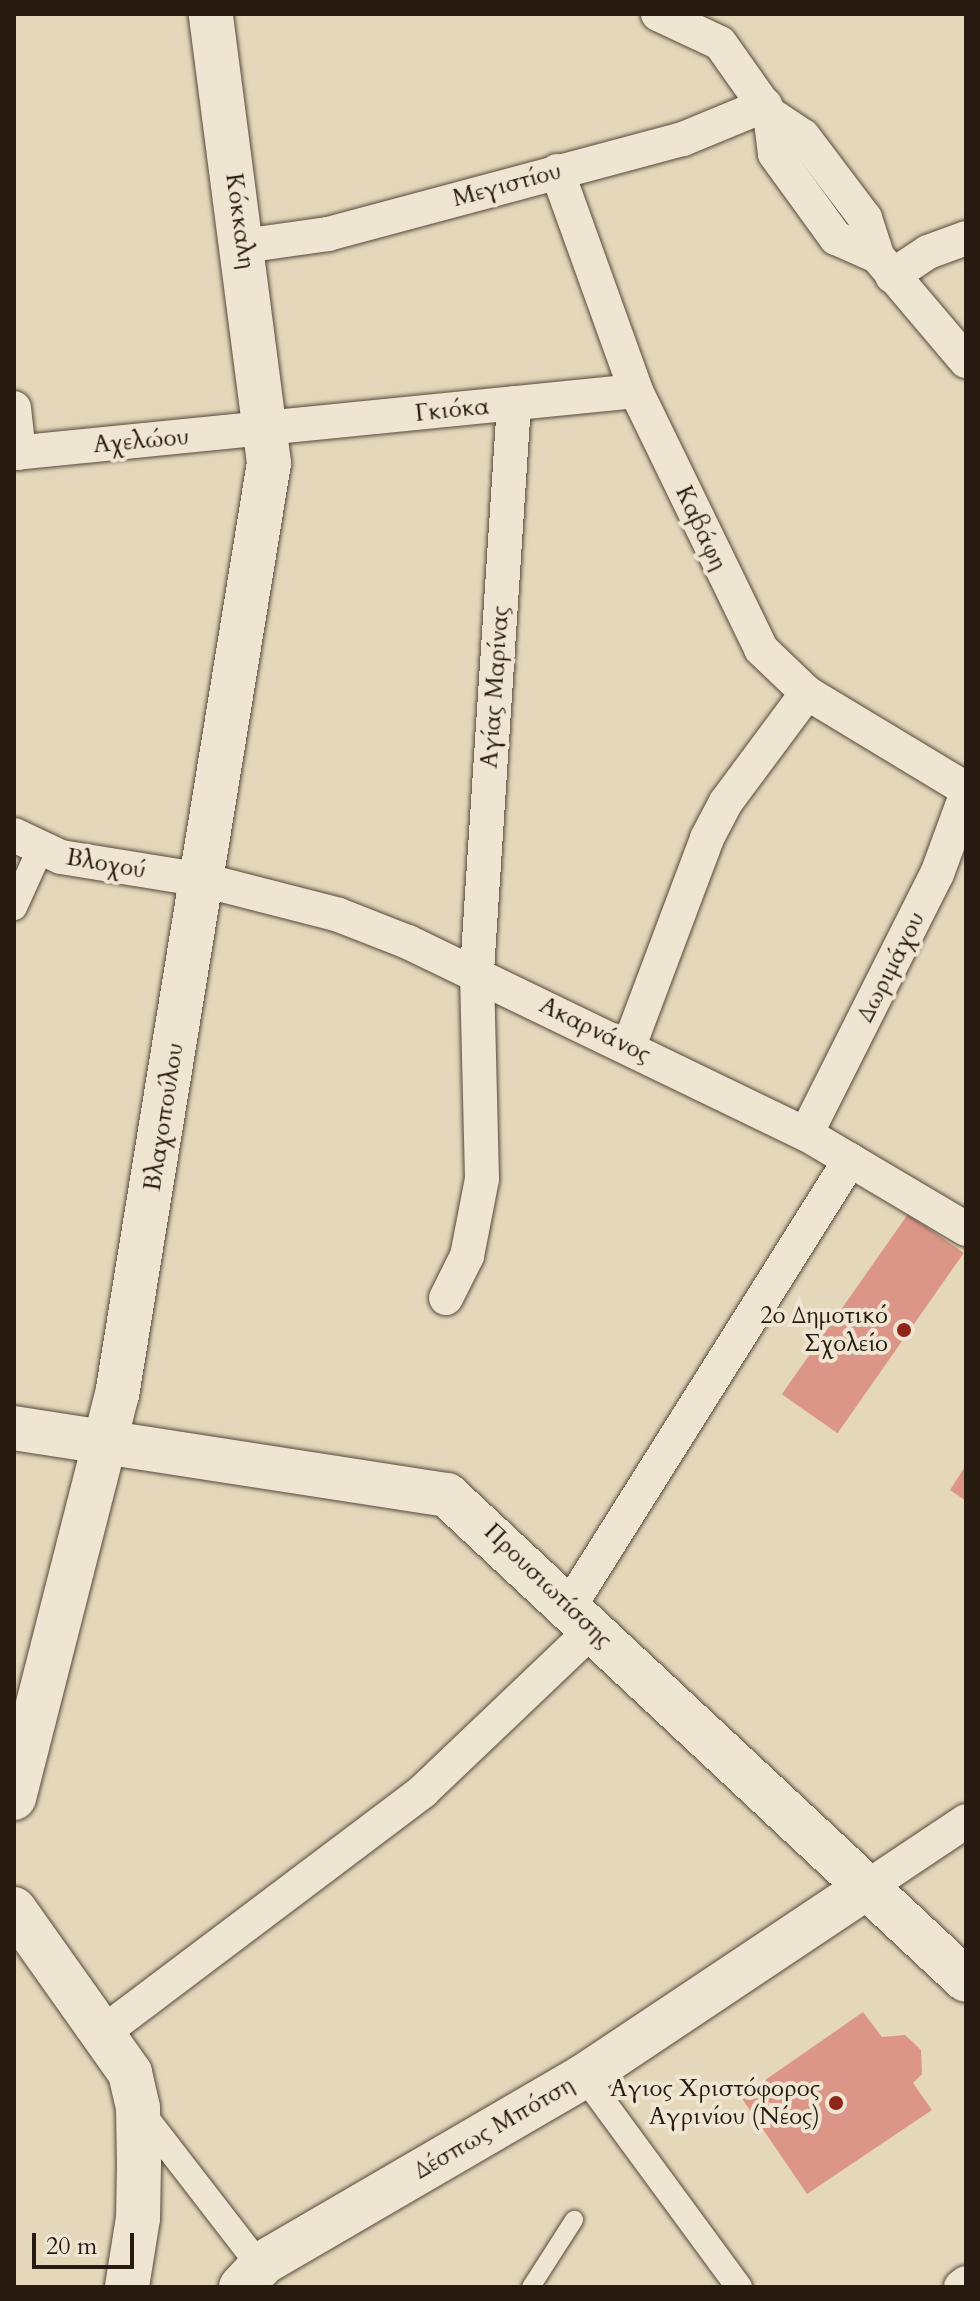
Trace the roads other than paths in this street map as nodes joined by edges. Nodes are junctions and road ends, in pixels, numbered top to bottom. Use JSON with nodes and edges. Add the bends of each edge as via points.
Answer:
{"nodes":[{"id":1,"x":211,"y":14,"type":"edge"},
{"id":2,"x":658,"y":14,"type":"edge"},
{"id":3,"x":715,"y":24,"type":"edge"},
{"id":4,"x":768,"y":110,"type":"junction"},
{"id":5,"x":557,"y":171,"type":"junction"},
{"id":6,"x":966,"y":238,"type":"edge"},
{"id":7,"x":243,"y":246,"type":"junction"},
{"id":8,"x":884,"y":266,"type":"junction"},
{"id":9,"x":966,"y":361,"type":"edge"},
{"id":10,"x":636,"y":391,"type":"junction"},
{"id":11,"x":514,"y":403,"type":"junction"},
{"id":12,"x":14,"y":408,"type":"edge"},
{"id":13,"x":268,"y":429,"type":"junction"},
{"id":14,"x":16,"y":453,"type":"edge"},
{"id":15,"x":807,"y":693,"type":"junction"},
{"id":16,"x":966,"y":792,"type":"edge"},
{"id":17,"x":960,"y":838,"type":"edge"},
{"id":18,"x":27,"y":843,"type":"edge"},
{"id":19,"x":203,"y":880,"type":"junction"},
{"id":20,"x":14,"y":907,"type":"edge"},
{"id":21,"x":477,"y":971,"type":"junction"},
{"id":22,"x":629,"y":1046,"type":"junction"},
{"id":23,"x":806,"y":1134,"type":"junction"},
{"id":24,"x":850,"y":1160,"type":"junction"},
{"id":25,"x":966,"y":1229,"type":"edge"},
{"id":26,"x":446,"y":1298,"type":"dead end"},
{"id":27,"x":14,"y":1428,"type":"edge"},
{"id":28,"x":106,"y":1443,"type":"junction"},
{"id":29,"x":581,"y":1618,"type":"junction"},
{"id":30,"x":14,"y":1798,"type":"edge"},
{"id":31,"x":966,"y":1821,"type":"edge"},
{"id":32,"x":866,"y":1888,"type":"junction"},
{"id":33,"x":14,"y":1909,"type":"edge"},
{"id":34,"x":966,"y":1980,"type":"edge"},
{"id":35,"x":105,"y":2031,"type":"junction"},
{"id":36,"x":584,"y":2076,"type":"junction"},
{"id":37,"x":138,"y":2108,"type":"junction"},
{"id":38,"x":574,"y":2220,"type":"dead end"},
{"id":39,"x":258,"y":2280,"type":"edge"},
{"id":40,"x":966,"y":2283,"type":"edge"},
{"id":41,"x":127,"y":2287,"type":"edge"},
{"id":42,"x":531,"y":2287,"type":"edge"},
{"id":43,"x":739,"y":2287,"type":"edge"},
{"id":44,"x":961,"y":2287,"type":"edge"}],
"edges":[{"from":1,"to":7,"type":"street","name":"Κόκκαλη"},
{"from":2,"to":3,"type":"street"},
{"from":3,"to":4,"type":"street"},
{"from":4,"to":5,"type":"street","name":"Μεγιστίου","via":[[683,139]]},
{"from":4,"to":8,"type":"street","via":[[803,136],[856,206]]},
{"from":5,"to":7,"type":"street","name":"Μεγιστίου","via":[[328,234]]},
{"from":5,"to":10,"type":"street","name":"Καβάφη"},
{"from":6,"to":8,"type":"street"},
{"from":7,"to":13,"type":"street","name":"Κόκκαλη"},
{"from":8,"to":9,"type":"street"},
{"from":10,"to":11,"type":"street","name":"Γκιόκα"},
{"from":10,"to":15,"type":"street","name":"Καβάφη","via":[[748,629],[779,670]]},
{"from":11,"to":13,"type":"street","name":"Γκιόκα"},
{"from":11,"to":21,"type":"street","name":"Αγίας Μαρίνας"},
{"from":12,"to":14,"type":"street"},
{"from":13,"to":14,"type":"street","name":"Αχελώου"},
{"from":13,"to":19,"type":"street","name":"Βλαχοπούλου","via":[[269,463]]},
{"from":15,"to":16,"type":"street","name":"Καβάφη"},
{"from":15,"to":22,"type":"street","via":[[726,802],[707,838]]},
{"from":16,"to":17,"type":"street","name":"Δωριμάχου"},
{"from":17,"to":23,"type":"street","name":"Δωριμάχου"},
{"from":18,"to":19,"type":"street","name":"Βλοχού"},
{"from":18,"to":20,"type":"street"},
{"from":19,"to":21,"type":"street","name":"Ακαρνάνος","via":[[339,915]]},
{"from":19,"to":28,"type":"street","name":"Βλαχοπούλου"},
{"from":21,"to":22,"type":"street","name":"Ακαρνάνος"},
{"from":21,"to":26,"type":"street","name":"Αγίας Μαρίνας","via":[[482,1179],[467,1256]]},
{"from":22,"to":23,"type":"street","name":"Ακαρνάνος"},
{"from":23,"to":24,"type":"street","name":"Ακαρνάνος"},
{"from":24,"to":25,"type":"street","name":"Ακαρνάνος"},
{"from":24,"to":29,"type":"street"},
{"from":27,"to":28,"type":"street","name":"Προυσιωτίσσης"},
{"from":28,"to":29,"type":"street","name":"Προυσιωτίσσης","via":[[447,1495]]},
{"from":28,"to":30,"type":"street","name":"Βλαχοπούλου"},
{"from":29,"to":32,"type":"street","name":"Προυσιωτίσσης"},
{"from":29,"to":35,"type":"street","via":[[423,1791]]},
{"from":31,"to":32,"type":"street"},
{"from":32,"to":34,"type":"street","name":"Προυσιωτίσσης"},
{"from":32,"to":36,"type":"street","name":"Δέσπως Μπότση"},
{"from":33,"to":35,"type":"street"},
{"from":35,"to":37,"type":"street","via":[[130,2073]]},
{"from":36,"to":39,"type":"street","name":"Δέσπως Μπότση"},
{"from":36,"to":43,"type":"street"},
{"from":37,"to":39,"type":"street"},
{"from":37,"to":41,"type":"street","via":[[138,2218]]},
{"from":38,"to":42,"type":"lane"},
{"from":40,"to":44,"type":"street"}]}
